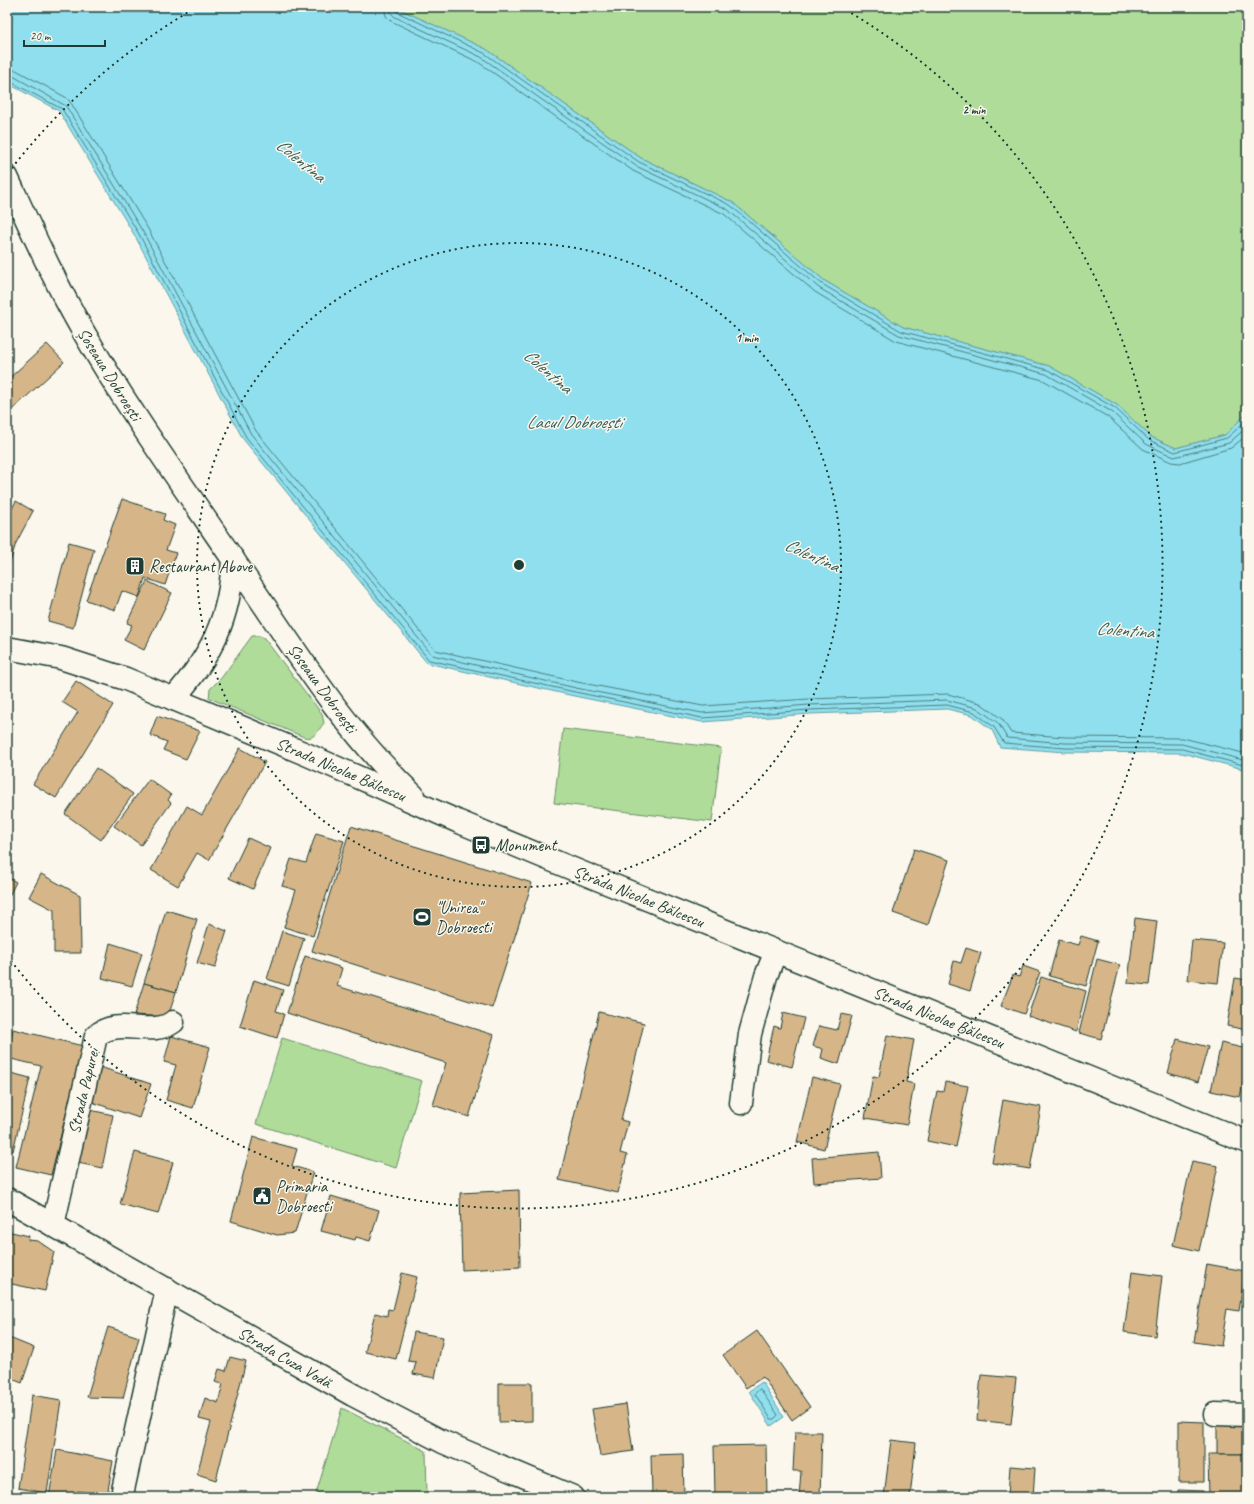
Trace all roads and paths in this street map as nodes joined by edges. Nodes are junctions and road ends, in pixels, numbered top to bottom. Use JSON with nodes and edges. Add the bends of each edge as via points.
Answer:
{"nodes":[{"id":1,"x":7,"y":177,"type":"edge"},
{"id":2,"x":233,"y":559,"type":"junction"},
{"id":3,"x":7,"y":648,"type":"edge"},
{"id":4,"x":173,"y":699,"type":"junction"},
{"id":5,"x":425,"y":806,"type":"junction"},
{"id":6,"x":776,"y":951,"type":"junction"},
{"id":7,"x":173,"y":1022,"type":"dead end"},
{"id":8,"x":741,"y":1103,"type":"dead end"},
{"id":9,"x":1247,"y":1142,"type":"edge"},
{"id":10,"x":7,"y":1199,"type":"edge"},
{"id":11,"x":53,"y":1225,"type":"junction"},
{"id":12,"x":167,"y":1289,"type":"junction"},
{"id":13,"x":1215,"y":1414,"type":"dead end"},
{"id":14,"x":1247,"y":1415,"type":"edge"},
{"id":15,"x":123,"y":1490,"type":"dead end"},
{"id":16,"x":572,"y":1497,"type":"edge"}],
"edges":[{"from":1,"to":2,"type":"street","name":"Șoseaua Dobroești","via":[[82,331],[131,409]]},
{"from":2,"to":4,"type":"street","via":[[232,584],[218,634],[203,662]]},
{"from":2,"to":5,"type":"street","name":"Șoseaua Dobroești","via":[[324,693],[390,774]]},
{"from":3,"to":4,"type":"street","name":"Strada Nicolae Bălcescu","via":[[61,658]]},
{"from":4,"to":5,"type":"street","name":"Strada Nicolae Bălcescu"},
{"from":5,"to":6,"type":"street","name":"Strada Nicolae Bălcescu"},
{"from":6,"to":8,"type":"street","via":[[766,976],[750,1034]]},
{"from":6,"to":9,"type":"street","name":"Strada Nicolae Bălcescu"},
{"from":7,"to":11,"type":"street","name":"Strada Papurei","via":[[160,1028],[112,1027],[103,1029],[96,1036]]},
{"from":10,"to":11,"type":"street","name":"Strada Cuza Vodă"},
{"from":11,"to":12,"type":"street","name":"Strada Cuza Vodă"},
{"from":12,"to":15,"type":"street"},
{"from":12,"to":16,"type":"street","name":"Strada Cuza Vodă","via":[[353,1395],[444,1442]]},
{"from":13,"to":14,"type":"street"}]}
